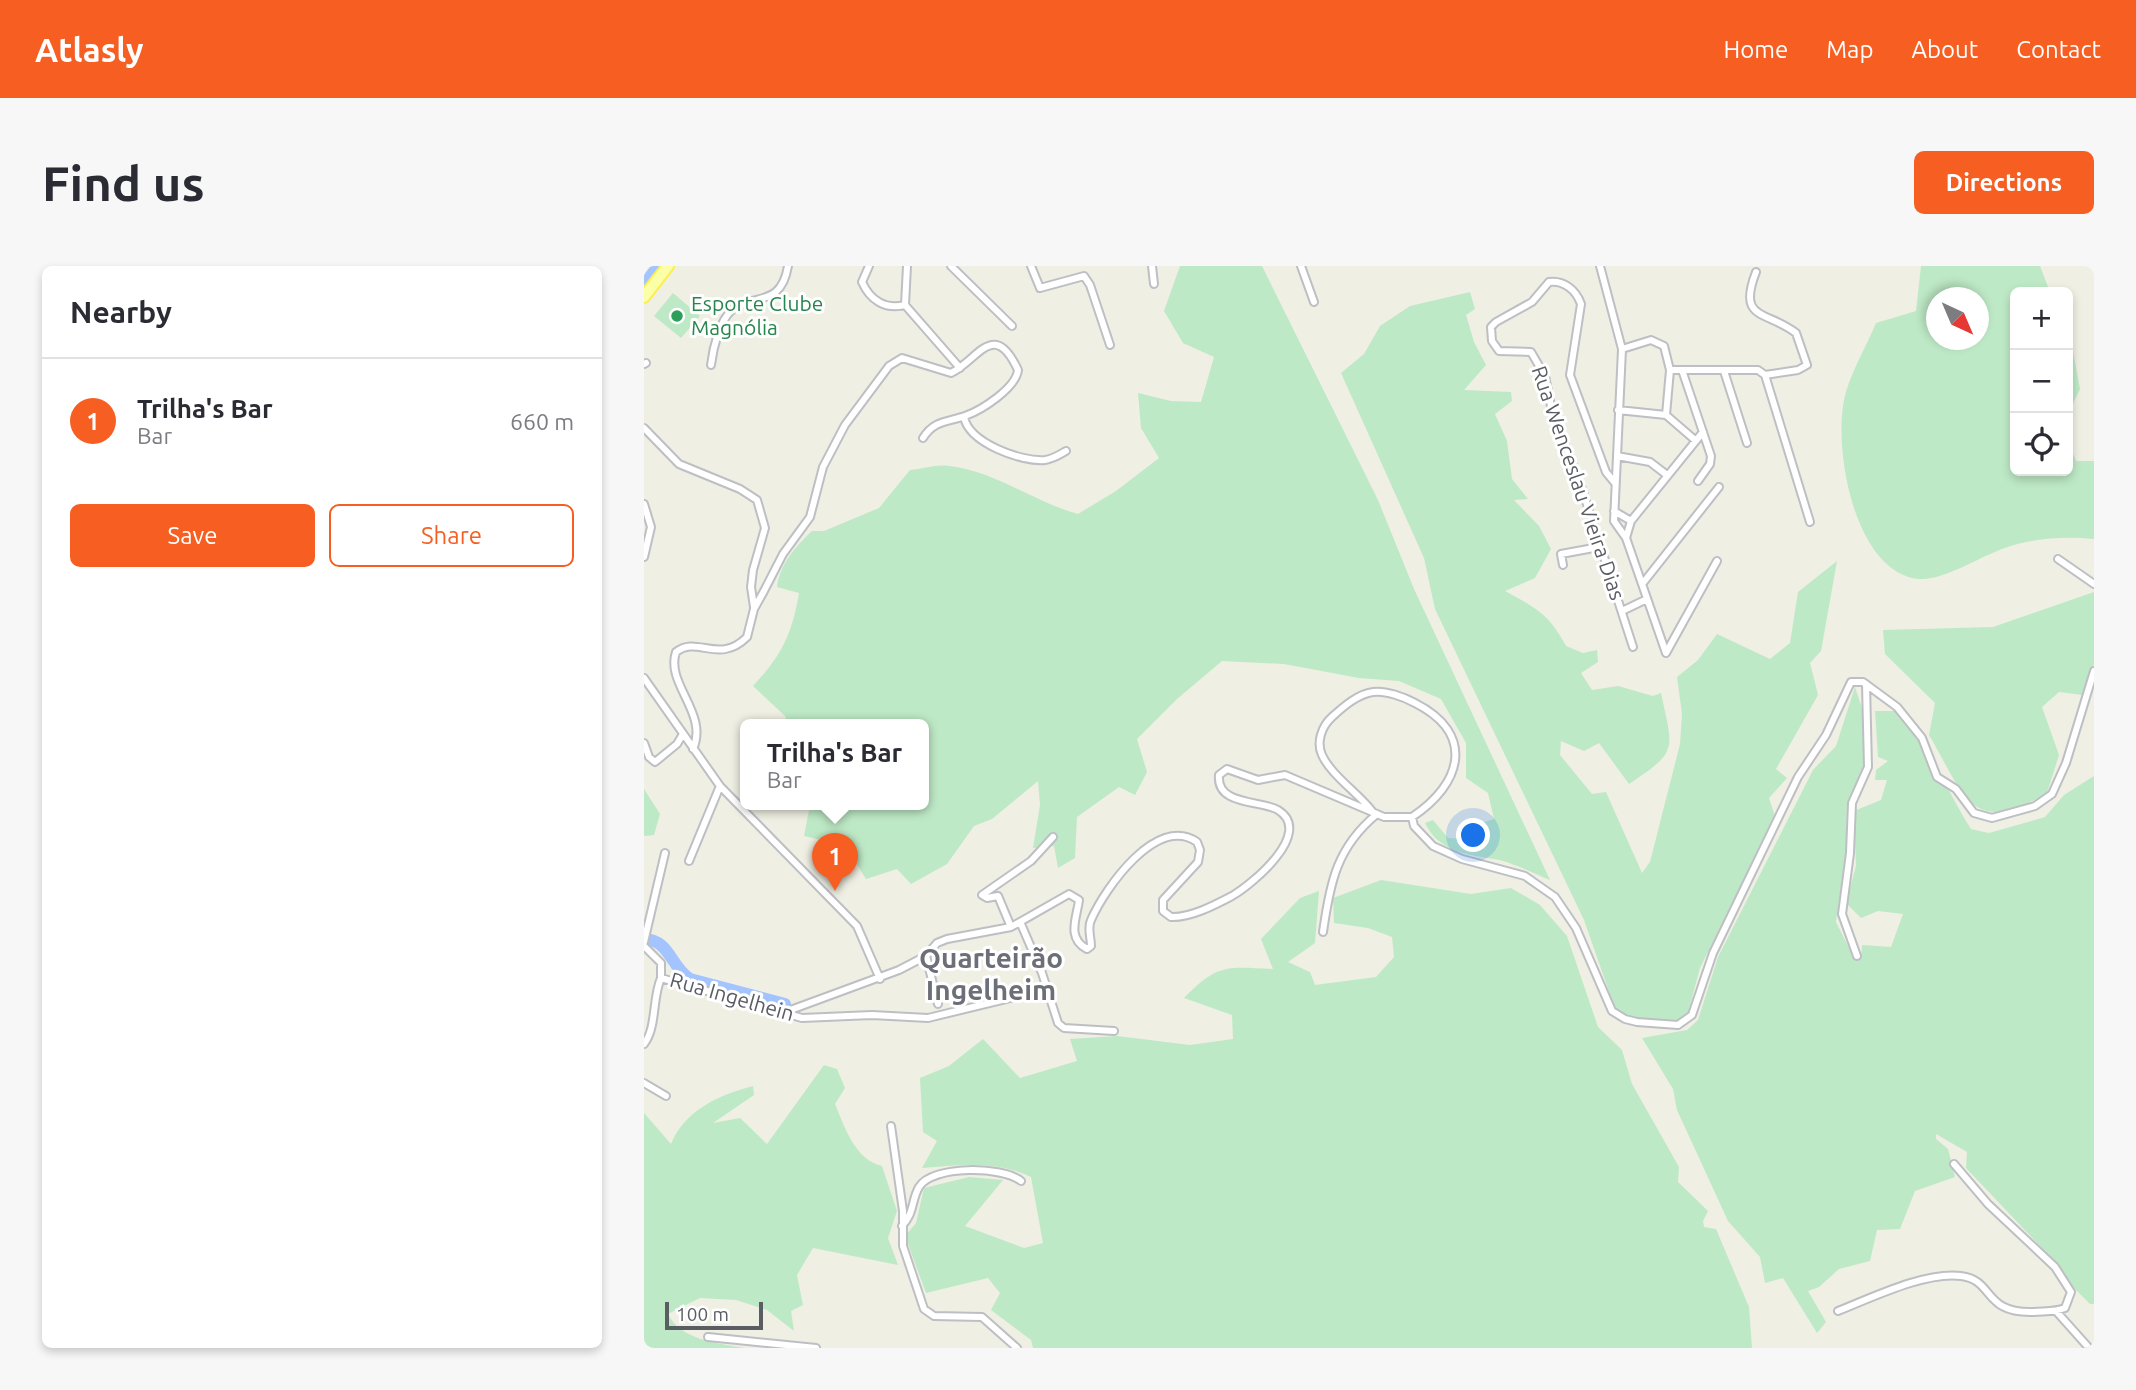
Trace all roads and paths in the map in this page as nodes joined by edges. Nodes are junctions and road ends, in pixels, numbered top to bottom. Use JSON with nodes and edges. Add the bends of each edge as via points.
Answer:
{"nodes":[{"id":1,"x":668,"y":266,"type":"edge"},
{"id":2,"x":788,"y":266,"type":"edge"},
{"id":3,"x":869,"y":266,"type":"edge"},
{"id":4,"x":907,"y":266,"type":"edge"},
{"id":5,"x":951,"y":266,"type":"edge"},
{"id":6,"x":1031,"y":266,"type":"edge"},
{"id":7,"x":1152,"y":266,"type":"edge"},
{"id":8,"x":1301,"y":266,"type":"edge"},
{"id":9,"x":1600,"y":266,"type":"edge"},
{"id":10,"x":1756,"y":272,"type":"dead end"},
{"id":11,"x":1154,"y":284,"type":"dead end"},
{"id":12,"x":644,"y":297,"type":"edge"},
{"id":13,"x":1314,"y":302,"type":"dead end"},
{"id":14,"x":905,"y":305,"type":"junction"},
{"id":15,"x":1012,"y":326,"type":"dead end"},
{"id":16,"x":1110,"y":345,"type":"dead end"},
{"id":17,"x":1622,"y":349,"type":"junction"},
{"id":18,"x":711,"y":365,"type":"dead end"},
{"id":19,"x":960,"y":368,"type":"junction"},
{"id":20,"x":1670,"y":370,"type":"junction"},
{"id":21,"x":1682,"y":370,"type":"junction"},
{"id":22,"x":1724,"y":371,"type":"junction"},
{"id":23,"x":1765,"y":375,"type":"junction"},
{"id":24,"x":1618,"y":410,"type":"junction"},
{"id":25,"x":1666,"y":415,"type":"junction"},
{"id":26,"x":964,"y":417,"type":"junction"},
{"id":27,"x":644,"y":428,"type":"edge"},
{"id":28,"x":1703,"y":432,"type":"junction"},
{"id":29,"x":923,"y":438,"type":"dead end"},
{"id":30,"x":1695,"y":439,"type":"junction"},
{"id":31,"x":1746,"y":443,"type":"dead end"},
{"id":32,"x":1066,"y":451,"type":"dead end"},
{"id":33,"x":1616,"y":456,"type":"junction"},
{"id":34,"x":1667,"y":475,"type":"junction"},
{"id":35,"x":1698,"y":481,"type":"dead end"},
{"id":36,"x":1615,"y":482,"type":"junction"},
{"id":37,"x":1719,"y":486,"type":"dead end"},
{"id":38,"x":644,"y":504,"type":"edge"},
{"id":39,"x":1614,"y":511,"type":"junction"},
{"id":40,"x":1632,"y":522,"type":"junction"},
{"id":41,"x":1810,"y":522,"type":"dead end"},
{"id":42,"x":1626,"y":538,"type":"junction"},
{"id":43,"x":1599,"y":547,"type":"junction"},
{"id":44,"x":644,"y":557,"type":"edge"},
{"id":45,"x":2058,"y":559,"type":"dead end"},
{"id":46,"x":1717,"y":561,"type":"dead end"},
{"id":47,"x":1563,"y":565,"type":"dead end"},
{"id":48,"x":1643,"y":583,"type":"junction"},
{"id":49,"x":2094,"y":584,"type":"edge"},
{"id":50,"x":1647,"y":599,"type":"junction"},
{"id":51,"x":754,"y":609,"type":"junction"},
{"id":52,"x":1622,"y":611,"type":"junction"},
{"id":53,"x":1633,"y":647,"type":"dead end"},
{"id":54,"x":2094,"y":671,"type":"edge"},
{"id":55,"x":644,"y":678,"type":"edge"},
{"id":56,"x":1866,"y":684,"type":"junction"},
{"id":57,"x":683,"y":734,"type":"junction"},
{"id":58,"x":644,"y":743,"type":"edge"},
{"id":59,"x":693,"y":750,"type":"junction"},
{"id":60,"x":720,"y":786,"type":"junction"},
{"id":61,"x":740,"y":806,"type":"edge"},
{"id":62,"x":743,"y":810,"type":"edge"},
{"id":63,"x":1374,"y":813,"type":"junction"},
{"id":64,"x":1412,"y":817,"type":"junction"},
{"id":65,"x":1053,"y":837,"type":"dead end"},
{"id":66,"x":666,"y":853,"type":"dead end"},
{"id":67,"x":689,"y":861,"type":"dead end"},
{"id":68,"x":1021,"y":923,"type":"junction"},
{"id":69,"x":1012,"y":927,"type":"junction"},
{"id":70,"x":1323,"y":932,"type":"dead end"},
{"id":71,"x":644,"y":944,"type":"edge"},
{"id":72,"x":926,"y":956,"type":"junction"},
{"id":73,"x":1857,"y":956,"type":"dead end"},
{"id":74,"x":661,"y":978,"type":"junction"},
{"id":75,"x":880,"y":979,"type":"junction"},
{"id":76,"x":1047,"y":989,"type":"junction"},
{"id":77,"x":938,"y":1004,"type":"dead end"},
{"id":78,"x":785,"y":1012,"type":"junction"},
{"id":79,"x":1114,"y":1031,"type":"dead end"},
{"id":80,"x":644,"y":1044,"type":"edge"},
{"id":81,"x":644,"y":1083,"type":"edge"},
{"id":82,"x":666,"y":1096,"type":"dead end"},
{"id":83,"x":891,"y":1126,"type":"dead end"},
{"id":84,"x":1954,"y":1164,"type":"dead end"},
{"id":85,"x":1021,"y":1181,"type":"dead end"},
{"id":86,"x":902,"y":1226,"type":"junction"},
{"id":87,"x":1839,"y":1311,"type":"dead end"},
{"id":88,"x":2056,"y":1311,"type":"junction"},
{"id":89,"x":708,"y":1337,"type":"dead end"},
{"id":90,"x":816,"y":1348,"type":"edge"},
{"id":91,"x":1017,"y":1348,"type":"edge"},
{"id":92,"x":2089,"y":1348,"type":"edge"}],
"edges":[{"from":1,"to":12,"type":"main road"},
{"from":2,"to":18,"type":"street","via":[[776,291],[727,316]]},
{"from":3,"to":14,"type":"street","via":[[862,282],[872,296],[885,306]]},
{"from":4,"to":14,"type":"street"},
{"from":5,"to":15,"type":"street"},
{"from":6,"to":16,"type":"street","via":[[1042,288],[1084,276]]},
{"from":7,"to":11,"type":"street"},
{"from":8,"to":13,"type":"street"},
{"from":9,"to":17,"type":"street"},
{"from":10,"to":23,"type":"street","via":[[1748,293],[1750,302],[1761,315],[1796,333],[1807,365]]},
{"from":14,"to":19,"type":"street"},
{"from":17,"to":20,"type":"street","via":[[1658,341],[1667,351]]},
{"from":17,"to":24,"type":"street"},
{"from":19,"to":26,"type":"street","via":[[989,344],[1003,350],[1018,370],[1008,387]]},
{"from":19,"to":51,"type":"street","via":[[947,372],[907,357],[883,373],[845,425],[823,467],[810,517],[783,554]]},
{"from":20,"to":21,"type":"street"},
{"from":20,"to":25,"type":"street"},
{"from":21,"to":22,"type":"street"},
{"from":21,"to":28,"type":"street"},
{"from":22,"to":23,"type":"street","via":[[1758,370]]},
{"from":22,"to":31,"type":"street"},
{"from":23,"to":41,"type":"street"},
{"from":24,"to":25,"type":"street"},
{"from":24,"to":33,"type":"street"},
{"from":25,"to":30,"type":"street"},
{"from":26,"to":29,"type":"street","via":[[941,422]]},
{"from":26,"to":32,"type":"street","via":[[972,431],[1005,453],[1041,460]]},
{"from":27,"to":51,"type":"street","via":[[679,464],[757,500],[765,528],[751,587]]},
{"from":28,"to":30,"type":"street"},
{"from":28,"to":35,"type":"street","via":[[1712,461]]},
{"from":30,"to":34,"type":"street"},
{"from":33,"to":34,"type":"street","via":[[1650,462]]},
{"from":33,"to":36,"type":"street"},
{"from":34,"to":40,"type":"street"},
{"from":36,"to":39,"type":"street"},
{"from":36,"to":43,"type":"street","name":"Rua Wenceslau Vieira Dias","via":[[1606,472],[1570,375],[1581,316],[1578,295],[1558,281],[1549,282],[1532,302],[1492,327],[1492,341],[1499,351],[1531,352],[1538,360]]},
{"from":37,"to":48,"type":"street"},
{"from":38,"to":44,"type":"street","via":[[651,530]]},
{"from":39,"to":40,"type":"street"},
{"from":39,"to":42,"type":"street","via":[[1617,528]]},
{"from":40,"to":42,"type":"street"},
{"from":42,"to":48,"type":"street"},
{"from":43,"to":47,"type":"street","via":[[1561,554]]},
{"from":43,"to":52,"type":"street","name":"Rua Wenceslau Vieira Dias"},
{"from":45,"to":49,"type":"street"},
{"from":46,"to":50,"type":"street","via":[[1666,653]]},
{"from":48,"to":50,"type":"street"},
{"from":50,"to":52,"type":"street"},
{"from":51,"to":59,"type":"street","via":[[747,637],[732,649],[684,647],[675,655],[674,665],[698,728]]},
{"from":52,"to":53,"type":"street","name":"Rua Wenceslau Vieira Dias"},
{"from":54,"to":56,"type":"street","via":[[2052,794],[2035,806],[1992,818],[1974,813],[1956,789],[1937,777],[1917,730],[1889,699]]},
{"from":55,"to":57,"type":"street"},
{"from":56,"to":64,"type":"street","via":[[1856,680],[1846,688],[1833,722],[1798,777],[1713,953],[1692,1015],[1678,1025],[1625,1019],[1612,1011],[1576,928],[1555,898],[1525,876],[1433,846],[1414,826]]},
{"from":56,"to":73,"type":"street","via":[[1868,767],[1851,807],[1842,914]]},
{"from":57,"to":58,"type":"street","via":[[655,762]]},
{"from":57,"to":59,"type":"street"},
{"from":59,"to":60,"type":"street"},
{"from":60,"to":61,"type":"street"},
{"from":60,"to":67,"type":"street"},
{"from":62,"to":75,"type":"street","via":[[857,926]]},
{"from":63,"to":64,"type":"street"},
{"from":63,"to":64,"type":"street","via":[[1321,754],[1320,736],[1329,720],[1357,697],[1381,692],[1429,710],[1454,739],[1455,762],[1446,786]]},
{"from":63,"to":68,"type":"street","via":[[1295,778],[1273,775],[1258,780],[1227,769],[1218,780],[1225,792],[1277,810],[1289,826],[1279,855],[1247,887],[1186,916],[1167,915],[1161,908],[1163,900],[1200,856],[1197,842],[1180,835],[1154,843],[1127,865],[1090,922],[1089,948],[1083,948],[1073,930],[1079,900],[1072,894]]},
{"from":63,"to":70,"type":"street","via":[[1347,846],[1328,893]]},
{"from":65,"to":69,"type":"street","via":[[1031,861],[982,895],[999,896]]},
{"from":66,"to":71,"type":"street"},
{"from":68,"to":69,"type":"street"},
{"from":68,"to":76,"type":"street"},
{"from":69,"to":72,"type":"street","via":[[947,939]]},
{"from":71,"to":74,"type":"street","name":"Rua Ingelhein","via":[[661,963]]},
{"from":72,"to":75,"type":"street"},
{"from":72,"to":77,"type":"street"},
{"from":74,"to":78,"type":"street","name":"Rua Ingelhein"},
{"from":74,"to":80,"type":"street"},
{"from":75,"to":78,"type":"street"},
{"from":76,"to":78,"type":"street","name":"Rua Ingelhein","via":[[928,1018],[802,1018]]},
{"from":76,"to":79,"type":"street","via":[[1054,1018],[1064,1028]]},
{"from":81,"to":82,"type":"street"},
{"from":83,"to":86,"type":"street"},
{"from":84,"to":88,"type":"street","via":[[2067,1281],[2068,1303]]},
{"from":85,"to":86,"type":"street","via":[[974,1170],[932,1176],[919,1188],[913,1211]]},
{"from":86,"to":91,"type":"street","via":[[903,1246],[928,1314],[982,1317]]},
{"from":87,"to":88,"type":"street","via":[[1901,1287],[1953,1275],[1975,1280],[1997,1305],[2011,1312]]},
{"from":88,"to":92,"type":"street"},
{"from":89,"to":90,"type":"street"}]}
